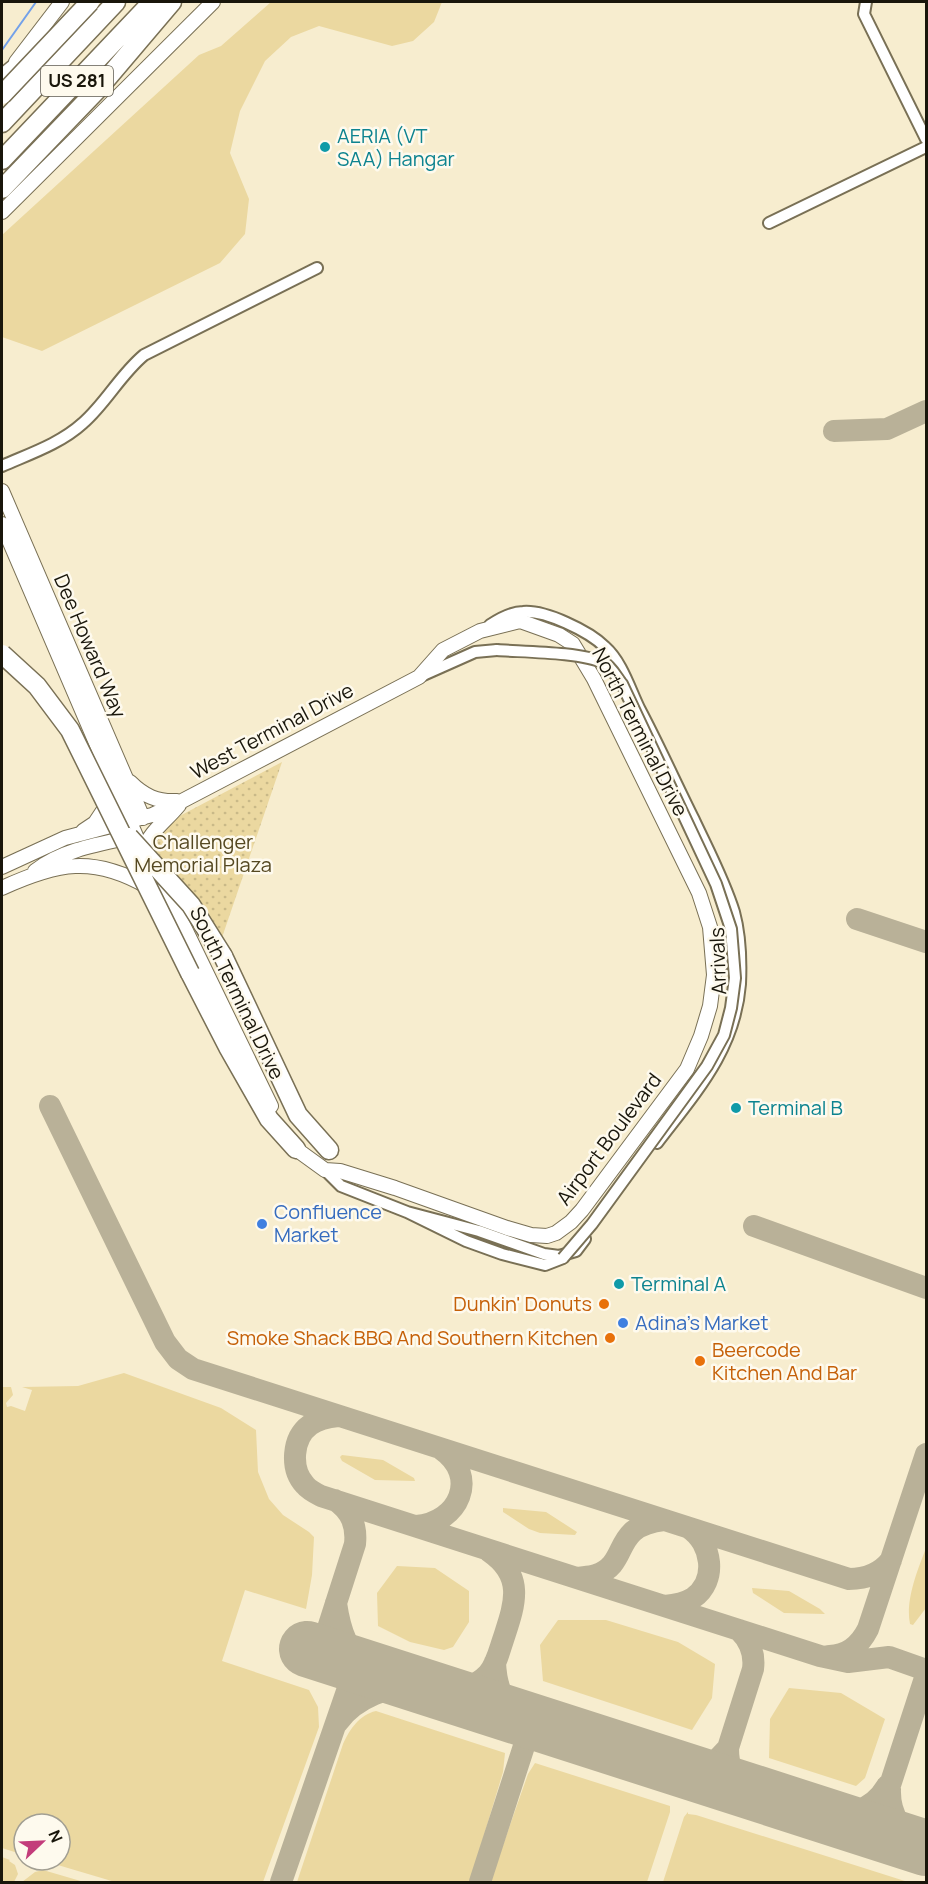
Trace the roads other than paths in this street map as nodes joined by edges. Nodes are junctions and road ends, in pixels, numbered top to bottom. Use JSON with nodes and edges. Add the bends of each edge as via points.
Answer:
{"nodes":[{"id":1,"x":62,"y":2,"type":"edge"},
{"id":2,"x":90,"y":2,"type":"edge"},
{"id":3,"x":96,"y":2,"type":"edge"},
{"id":4,"x":116,"y":2,"type":"edge"},
{"id":5,"x":152,"y":2,"type":"edge"},
{"id":6,"x":172,"y":2,"type":"edge"},
{"id":7,"x":213,"y":2,"type":"edge"},
{"id":8,"x":866,"y":2,"type":"edge"},
{"id":9,"x":2,"y":85,"type":"edge"},
{"id":10,"x":2,"y":123,"type":"edge"},
{"id":11,"x":927,"y":140,"type":"edge"},
{"id":12,"x":927,"y":147,"type":"edge"},
{"id":13,"x":2,"y":160,"type":"edge"},
{"id":14,"x":2,"y":189,"type":"edge"},
{"id":15,"x":2,"y":212,"type":"edge"},
{"id":16,"x":769,"y":223,"type":"dead end"},
{"id":17,"x":317,"y":268,"type":"dead end"},
{"id":18,"x":2,"y":466,"type":"edge"},
{"id":19,"x":2,"y":491,"type":"edge"},
{"id":20,"x":2,"y":524,"type":"edge"},
{"id":21,"x":51,"y":621,"type":"junction"},
{"id":22,"x":480,"y":631,"type":"junction"},
{"id":23,"x":2,"y":654,"type":"edge"},
{"id":24,"x":419,"y":677,"type":"junction"},
{"id":25,"x":79,"y":705,"type":"junction"},
{"id":26,"x":117,"y":757,"type":"junction"},
{"id":27,"x":126,"y":778,"type":"junction"},
{"id":28,"x":111,"y":782,"type":"junction"},
{"id":29,"x":182,"y":801,"type":"junction"},
{"id":30,"x":143,"y":818,"type":"junction"},
{"id":31,"x":121,"y":819,"type":"junction"},
{"id":32,"x":78,"y":834,"type":"junction"},
{"id":33,"x":135,"y":836,"type":"junction"},
{"id":34,"x":143,"y":851,"type":"junction"},
{"id":35,"x":2,"y":867,"type":"edge"},
{"id":36,"x":29,"y":876,"type":"junction"},
{"id":37,"x":2,"y":888,"type":"edge"},
{"id":38,"x":174,"y":906,"type":"junction"},
{"id":39,"x":734,"y":914,"type":"junction"},
{"id":40,"x":714,"y":975,"type":"junction"},
{"id":41,"x":710,"y":1006,"type":"joint"},
{"id":42,"x":296,"y":1149,"type":"junction"},
{"id":43,"x":329,"y":1150,"type":"dead end"},
{"id":44,"x":325,"y":1170,"type":"junction"},
{"id":45,"x":407,"y":1212,"type":"junction"}],
"edges":[{"from":1,"to":9,"type":"main road"},
{"from":2,"to":9,"type":"highway","bridge":true},
{"from":3,"to":9,"type":"highway"},
{"from":4,"to":10,"type":"highway","number":"US 281"},
{"from":5,"to":13,"type":"highway","number":"US 281"},
{"from":6,"to":14,"type":"highway","via":[[115,70]]},
{"from":7,"to":15,"type":"main road"},
{"from":8,"to":11,"type":"street","via":[[864,14]]},
{"from":12,"to":16,"type":"street"},
{"from":17,"to":18,"type":"street","via":[[144,355],[131,365],[82,425],[57,442]]},
{"from":19,"to":21,"type":"main road","name":"Dee Howard Way"},
{"from":20,"to":21,"type":"main road","name":"Dee Howard Way"},
{"from":21,"to":25,"type":"main road","name":"Dee Howard Way"},
{"from":21,"to":26,"type":"main road","name":"Dee Howard Way"},
{"from":22,"to":24,"type":"main road","name":"North Terminal Drive","via":[[443,650]]},
{"from":22,"to":39,"type":"street","name":"Arrivals","via":[[521,612],[543,613],[605,646],[650,728],[719,873]]},
{"from":22,"to":40,"type":"main road","name":"North Terminal Drive","via":[[520,621],[573,644],[594,678],[699,893],[710,927]]},
{"from":23,"to":31,"type":"highway","bridge":true,"via":[[37,686],[70,730]]},
{"from":24,"to":29,"type":"main road","name":"West Terminal Drive"},
{"from":24,"to":45,"type":"street","bridge":true,"via":[[475,652],[497,650],[587,658],[606,664],[622,684],[716,884],[731,929],[735,978],[724,1035],[707,1066],[563,1258],[545,1265],[502,1254]]},
{"from":25,"to":26,"type":"main road","via":[[93,721],[111,757]]},
{"from":25,"to":28,"type":"main road","name":"Dee Howard Way"},
{"from":26,"to":27,"type":"main road","name":"Dee Howard Way"},
{"from":27,"to":29,"type":"main road","via":[[142,794]]},
{"from":27,"to":30,"type":"main road","name":"Dee Howard Way"},
{"from":28,"to":31,"type":"main road","name":"Dee Howard Way"},
{"from":28,"to":32,"type":"main road","via":[[112,798],[95,823]]},
{"from":29,"to":30,"type":"main road","name":"West Terminal Drive"},
{"from":29,"to":34,"type":"main road","via":[[150,834]]},
{"from":30,"to":31,"type":"main road"},
{"from":30,"to":33,"type":"main road"},
{"from":31,"to":32,"type":"main road"},
{"from":31,"to":33,"type":"main road","name":"South Terminal Drive"},
{"from":31,"to":42,"type":"highway","bridge":true,"via":[[228,1047],[269,1119]]},
{"from":31,"to":43,"type":"highway","bridge":true,"via":[[190,905],[223,956],[298,1115]]},
{"from":32,"to":35,"type":"main road"},
{"from":33,"to":34,"type":"main road","name":"South Terminal Drive"},
{"from":33,"to":36,"type":"main road","via":[[49,860]]},
{"from":34,"to":38,"type":"main road","name":"South Terminal Drive"},
{"from":36,"to":37,"type":"main road"},
{"from":36,"to":38,"type":"main road","via":[[65,866],[89,865],[131,877]]},
{"from":38,"to":42,"type":"main road","name":"South Terminal Drive","via":[[276,1117]]},
{"from":39,"to":40,"type":"street","via":[[732,943],[726,961]]},
{"from":39,"to":45,"type":"street","name":"Arrivals","via":[[740,984],[736,1011],[718,1061],[576,1251],[559,1256],[544,1254]]},
{"from":40,"to":41,"type":"main road","name":"North Terminal Drive"},
{"from":41,"to":44,"type":"main road","name":"Airport Boulevard","via":[[687,1069],[582,1210],[556,1233],[541,1236],[507,1228],[395,1188]]},
{"from":42,"to":44,"type":"main road","name":"South Terminal Drive"},
{"from":44,"to":45,"type":"street","via":[[341,1186]]}]}
